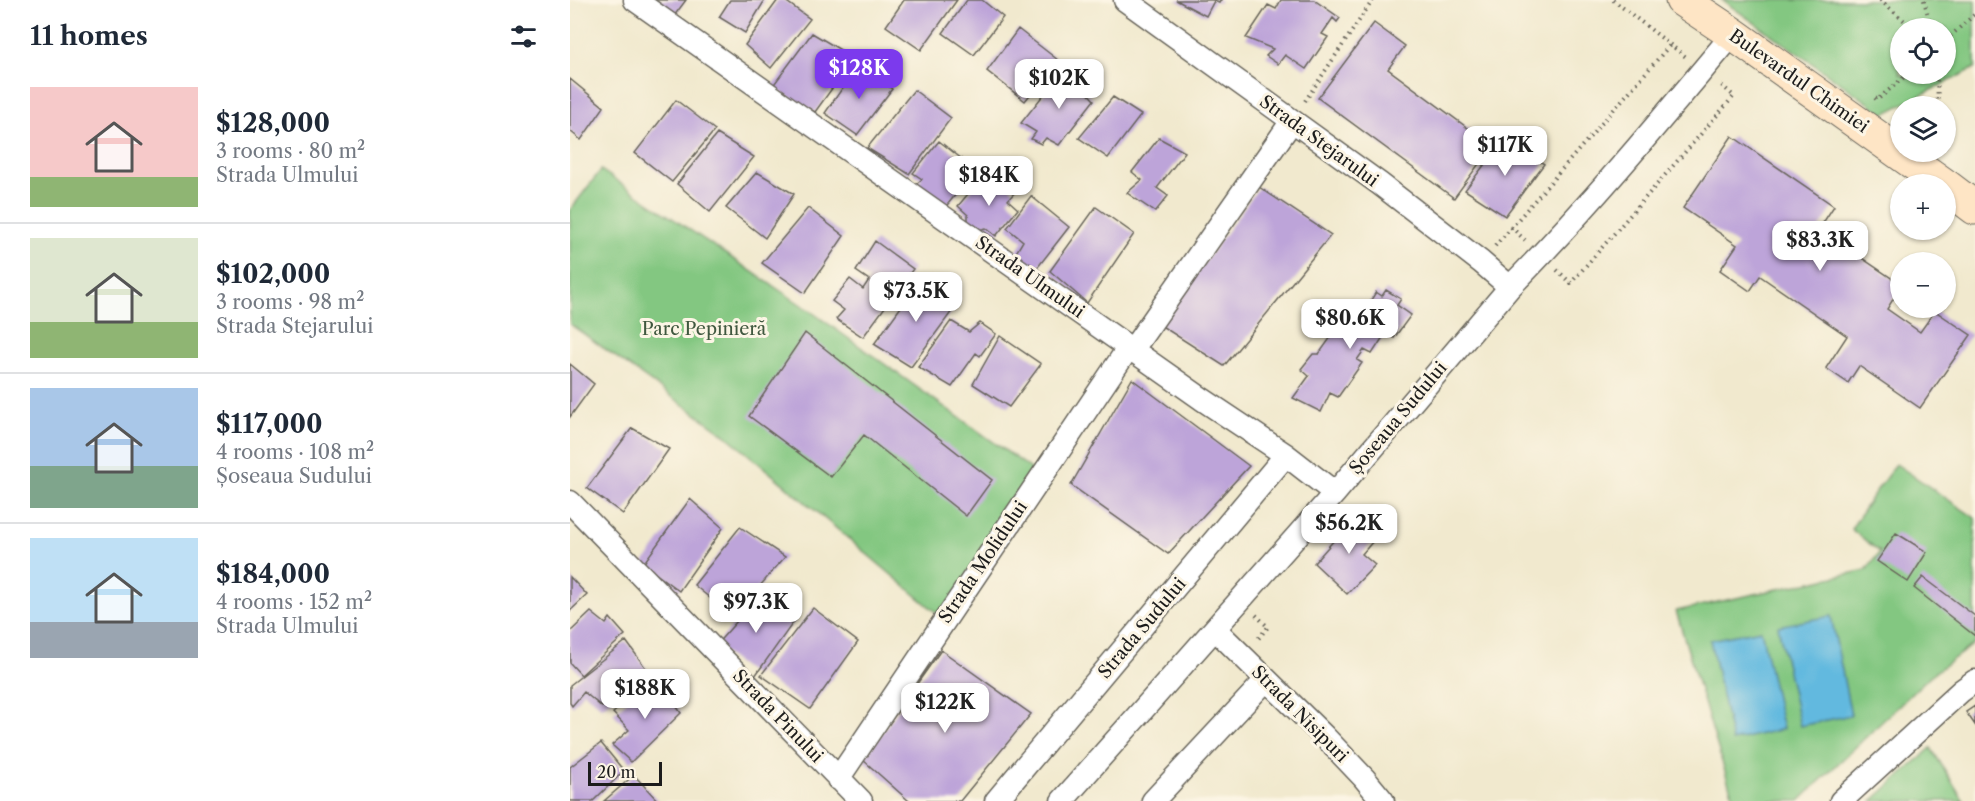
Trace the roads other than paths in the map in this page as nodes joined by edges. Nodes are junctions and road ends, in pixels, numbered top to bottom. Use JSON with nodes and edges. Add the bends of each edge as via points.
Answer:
{"nodes":[{"id":1,"x":635,"y":0,"type":"edge"},
{"id":2,"x":1125,"y":0,"type":"edge"},
{"id":3,"x":1682,"y":0,"type":"edge"},
{"id":4,"x":1733,"y":34,"type":"junction"},
{"id":5,"x":1292,"y":121,"type":"junction"},
{"id":6,"x":1929,"y":174,"type":"edge"},
{"id":7,"x":1956,"y":194,"type":"edge"},
{"id":8,"x":1975,"y":208,"type":"edge"},
{"id":9,"x":1510,"y":287,"type":"junction"},
{"id":10,"x":1131,"y":348,"type":"junction"},
{"id":11,"x":1286,"y":455,"type":"junction"},
{"id":12,"x":1335,"y":493,"type":"junction"},
{"id":13,"x":570,"y":502,"type":"edge"},
{"id":14,"x":1215,"y":629,"type":"junction"},
{"id":15,"x":1266,"y":680,"type":"junction"},
{"id":16,"x":1975,"y":681,"type":"edge"},
{"id":17,"x":838,"y":779,"type":"junction"},
{"id":18,"x":855,"y":799,"type":"edge"},
{"id":19,"x":996,"y":801,"type":"edge"},
{"id":20,"x":1062,"y":801,"type":"edge"},
{"id":21,"x":1154,"y":801,"type":"edge"},
{"id":22,"x":1383,"y":801,"type":"edge"},
{"id":23,"x":1841,"y":801,"type":"edge"}],
"edges":[{"from":1,"to":10,"type":"street","name":"Strada Ulmului"},
{"from":2,"to":5,"type":"street","name":"Strada Stejarului"},
{"from":3,"to":4,"type":"street","name":"Bulevardul Chimiei"},
{"from":4,"to":6,"type":"street","name":"Bulevardul Chimiei"},
{"from":4,"to":9,"type":"street","name":"Șoseaua Sudului","via":[[1629,157]]},
{"from":5,"to":9,"type":"street","name":"Strada Stejarului","via":[[1380,184]]},
{"from":5,"to":10,"type":"street","name":"Strada Molidului"},
{"from":7,"to":8,"type":"street","name":"Bulevardul Chimiei"},
{"from":9,"to":12,"type":"street","name":"Șoseaua Sudului"},
{"from":10,"to":11,"type":"street","name":"Strada Ulmului"},
{"from":10,"to":17,"type":"street","name":"Strada Molidului"},
{"from":11,"to":12,"type":"street","name":"Strada Ulmului"},
{"from":11,"to":19,"type":"street","name":"Strada Sudului"},
{"from":12,"to":14,"type":"street","name":"Șoseaua Sudului"},
{"from":13,"to":17,"type":"street","name":"Strada Pinului"},
{"from":14,"to":15,"type":"street","name":"Strada Nisipuri"},
{"from":14,"to":20,"type":"street","name":"Șoseaua Sudului"},
{"from":15,"to":21,"type":"street"},
{"from":15,"to":22,"type":"street","name":"Strada Nisipuri"},
{"from":16,"to":23,"type":"street"},
{"from":17,"to":18,"type":"street","name":"Strada Pinului"}]}
